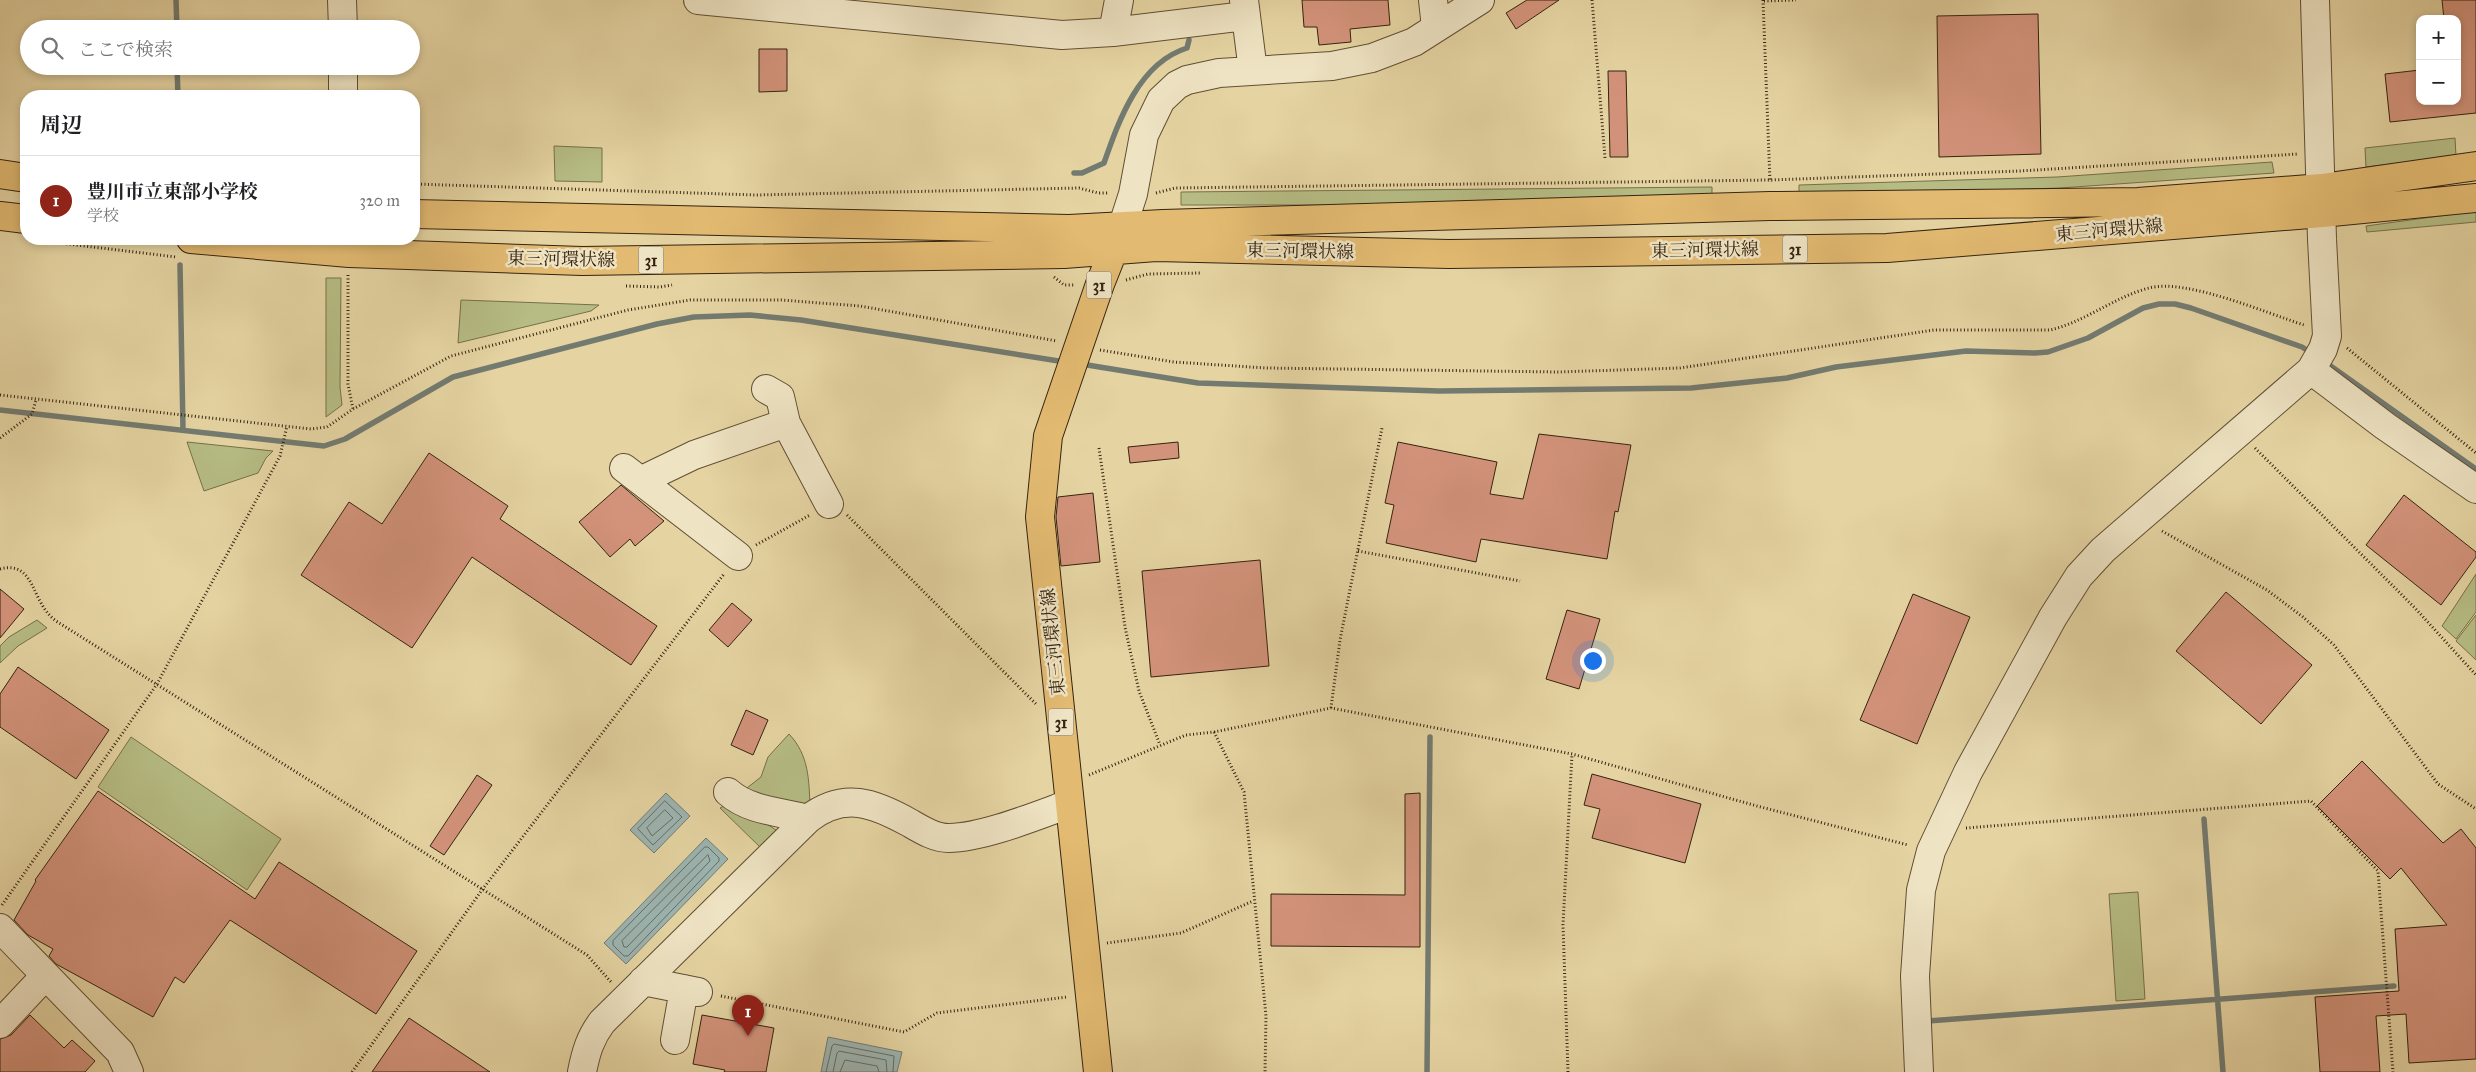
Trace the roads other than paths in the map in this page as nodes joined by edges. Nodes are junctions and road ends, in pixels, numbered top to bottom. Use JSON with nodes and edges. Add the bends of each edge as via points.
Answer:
{"nodes":[{"id":1,"x":342,"y":0,"type":"edge"},
{"id":2,"x":698,"y":0,"type":"edge"},
{"id":3,"x":1119,"y":0,"type":"edge"},
{"id":4,"x":1433,"y":0,"type":"edge"},
{"id":5,"x":1480,"y":0,"type":"edge"},
{"id":6,"x":2315,"y":0,"type":"edge"},
{"id":7,"x":1245,"y":8,"type":"edge"},
{"id":8,"x":343,"y":20,"type":"edge"},
{"id":9,"x":1436,"y":28,"type":"junction"},
{"id":10,"x":1113,"y":32,"type":"junction"},
{"id":11,"x":1253,"y":71,"type":"junction"},
{"id":12,"x":343,"y":75,"type":"edge"},
{"id":13,"x":343,"y":90,"type":"edge"},
{"id":14,"x":2476,"y":166,"type":"edge"},
{"id":15,"x":0,"y":174,"type":"edge"},
{"id":16,"x":20,"y":177,"type":"edge"},
{"id":17,"x":2476,"y":198,"type":"edge"},
{"id":18,"x":2322,"y":201,"type":"junction"},
{"id":19,"x":420,"y":214,"type":"edge"},
{"id":20,"x":0,"y":216,"type":"edge"},
{"id":21,"x":20,"y":218,"type":"edge"},
{"id":22,"x":1123,"y":226,"type":"junction"},
{"id":23,"x":182,"y":248,"type":"edge"},
{"id":24,"x":1112,"y":251,"type":"junction"},
{"id":25,"x":2320,"y":352,"type":"junction"},
{"id":26,"x":766,"y":389,"type":"dead end"},
{"id":27,"x":786,"y":423,"type":"junction"},
{"id":28,"x":2476,"y":489,"type":"edge"},
{"id":29,"x":829,"y":504,"type":"road end"},
{"id":30,"x":738,"y":556,"type":"road end"},
{"id":31,"x":728,"y":792,"type":"dead end"},
{"id":32,"x":1068,"y":794,"type":"junction"},
{"id":33,"x":808,"y":819,"type":"junction"},
{"id":34,"x":0,"y":928,"type":"edge"},
{"id":35,"x":45,"y":976,"type":"junction"},
{"id":36,"x":634,"y":989,"type":"junction"},
{"id":37,"x":0,"y":1024,"type":"edge"},
{"id":38,"x":675,"y":1040,"type":"dead end"},
{"id":39,"x":129,"y":1072,"type":"edge"},
{"id":40,"x":582,"y":1072,"type":"edge"},
{"id":41,"x":1098,"y":1072,"type":"edge"},
{"id":42,"x":1919,"y":1072,"type":"edge"}],
"edges":[{"from":1,"to":8,"type":"street"},
{"from":2,"to":10,"type":"street","via":[[1062,35]]},
{"from":3,"to":10,"type":"street"},
{"from":4,"to":9,"type":"street"},
{"from":5,"to":9,"type":"street"},
{"from":6,"to":18,"type":"street"},
{"from":7,"to":10,"type":"street"},
{"from":7,"to":11,"type":"street"},
{"from":9,"to":11,"type":"street","via":[[1414,42],[1372,58],[1332,66]]},
{"from":11,"to":22,"type":"street","via":[[1198,77],[1168,92],[1154,111],[1144,135],[1133,194]]},
{"from":12,"to":13,"type":"street"},
{"from":14,"to":18,"type":"main road","name":"東三河環状線","number":"31"},
{"from":15,"to":16,"type":"main road"},
{"from":17,"to":18,"type":"main road","name":"東三河環状線","number":"31"},
{"from":18,"to":22,"type":"main road","name":"東三河環状線","number":"31","via":[[2138,202],[1770,193]]},
{"from":18,"to":24,"type":"main road","name":"東三河環状線","number":"31","via":[[1887,248],[1449,254],[1156,247]]},
{"from":18,"to":25,"type":"street"},
{"from":19,"to":22,"type":"main road","name":"東三河環状線","number":"31","via":[[1059,229]]},
{"from":20,"to":21,"type":"main road"},
{"from":22,"to":24,"type":"main road","name":"東三河環状線","number":"31"},
{"from":23,"to":24,"type":"main road","name":"東三河環状線","number":"31","via":[[592,260],[884,258]]},
{"from":24,"to":32,"type":"main road","name":"東三河環状線","number":"31","via":[[1048,436],[1040,517]]},
{"from":25,"to":28,"type":"street","via":[[2384,426]]},
{"from":25,"to":42,"type":"street","via":[[2239,432],[2103,550],[2079,576],[1968,772],[1935,840],[1921,890],[1915,976]]},
{"from":26,"to":27,"type":"street","via":[[780,397]]},
{"from":27,"to":29,"type":"street"},
{"from":27,"to":30,"type":"street","via":[[633,474]]},
{"from":31,"to":33,"type":"street","via":[[757,807]]},
{"from":32,"to":33,"type":"street","via":[[972,835],[947,838],[927,833],[890,812],[862,803],[836,804],[823,808]]},
{"from":32,"to":41,"type":"main road","name":"東三河環状線","number":"31"},
{"from":33,"to":36,"type":"street"},
{"from":34,"to":35,"type":"street"},
{"from":35,"to":37,"type":"street"},
{"from":35,"to":39,"type":"street","via":[[120,1052]]},
{"from":36,"to":38,"type":"street","via":[[691,991]]},
{"from":36,"to":40,"type":"street","via":[[592,1035]]}]}
